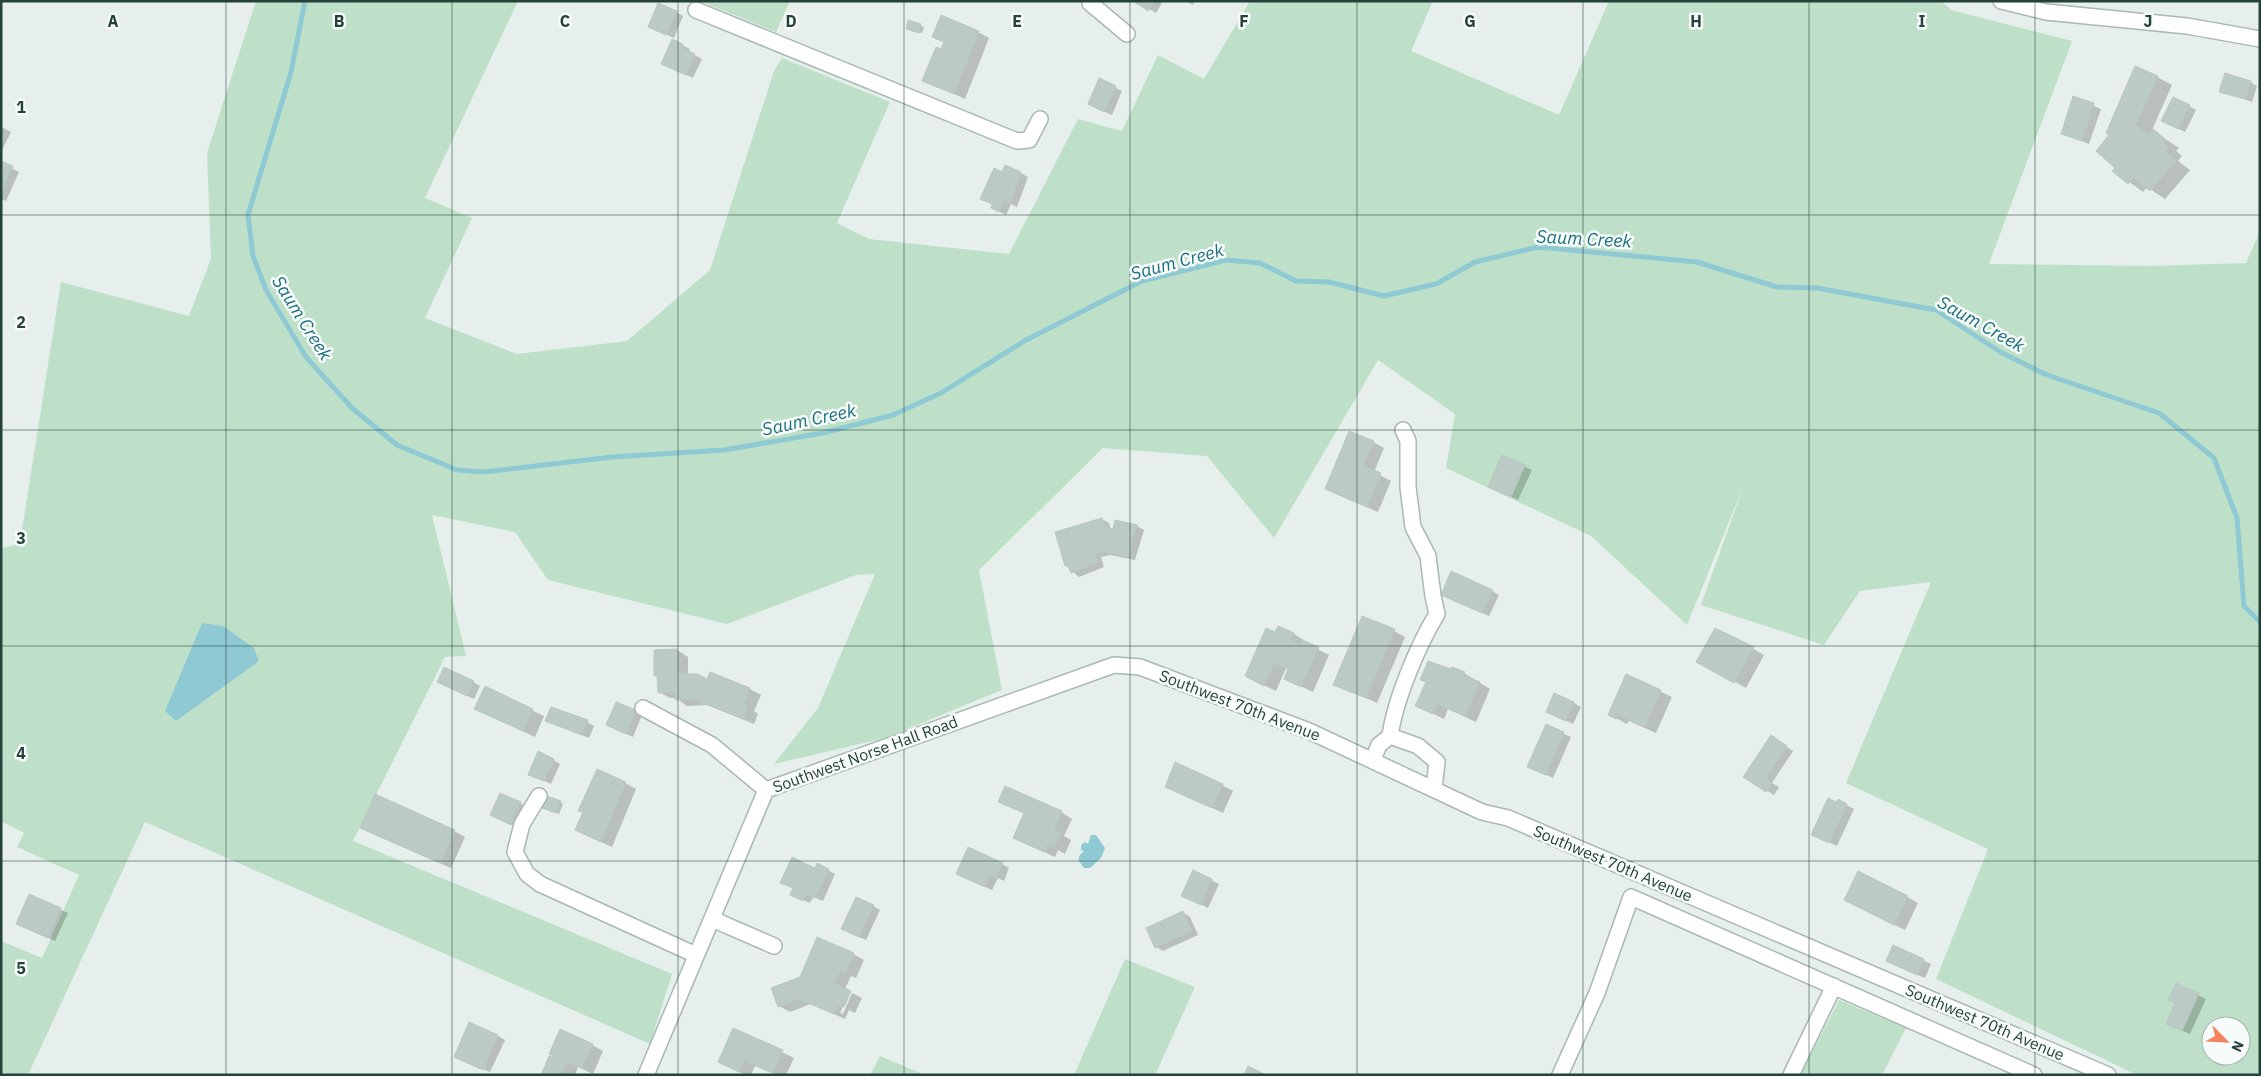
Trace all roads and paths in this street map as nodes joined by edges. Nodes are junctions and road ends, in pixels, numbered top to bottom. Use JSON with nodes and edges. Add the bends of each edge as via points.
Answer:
{"nodes":[{"id":1,"x":2001,"y":1,"type":"edge"},
{"id":2,"x":1090,"y":3,"type":"dead end"},
{"id":3,"x":696,"y":10,"type":"dead end"},
{"id":4,"x":1127,"y":34,"type":"dead end"},
{"id":5,"x":2260,"y":39,"type":"edge"},
{"id":6,"x":1040,"y":120,"type":"dead end"},
{"id":7,"x":1403,"y":430,"type":"dead end"},
{"id":8,"x":1114,"y":665,"type":"joint"},
{"id":9,"x":643,"y":708,"type":"dead end"},
{"id":10,"x":1390,"y":736,"type":"junction"},
{"id":11,"x":1373,"y":759,"type":"junction"},
{"id":12,"x":1434,"y":789,"type":"junction"},
{"id":13,"x":766,"y":790,"type":"junction"},
{"id":14,"x":539,"y":796,"type":"dead end"},
{"id":15,"x":712,"y":919,"type":"junction"},
{"id":16,"x":774,"y":946,"type":"dead end"},
{"id":17,"x":696,"y":955,"type":"junction"},
{"id":18,"x":1834,"y":986,"type":"junction"},
{"id":19,"x":646,"y":1075,"type":"edge"},
{"id":20,"x":1560,"y":1075,"type":"edge"},
{"id":21,"x":1791,"y":1075,"type":"edge"},
{"id":22,"x":2034,"y":1075,"type":"edge"},
{"id":23,"x":2108,"y":1075,"type":"edge"}],
"edges":[{"from":1,"to":5,"type":"street","via":[[2046,12],[2186,26]]},
{"from":2,"to":4,"type":"street"},
{"from":3,"to":6,"type":"street","via":[[1017,141],[1029,140]]},
{"from":7,"to":10,"type":"street","via":[[1408,441],[1408,486],[1413,527],[1428,556],[1437,614],[1425,634],[1393,719]]},
{"from":8,"to":11,"type":"street","name":"Southwest 70th Avenue","via":[[1140,667],[1309,730]]},
{"from":8,"to":13,"type":"street","name":"Southwest Norse Hall Road"},
{"from":9,"to":13,"type":"street","via":[[712,745]]},
{"from":10,"to":11,"type":"street","via":[[1379,745]]},
{"from":10,"to":12,"type":"street","via":[[1418,746],[1437,762]]},
{"from":11,"to":12,"type":"street","name":"Southwest 70th Avenue"},
{"from":12,"to":23,"type":"street","name":"Southwest 70th Avenue"},
{"from":13,"to":15,"type":"street","name":"Southwest Norse Hall Road"},
{"from":14,"to":17,"type":"street","via":[[522,824],[515,852],[527,874],[540,884]]},
{"from":15,"to":16,"type":"street"},
{"from":15,"to":17,"type":"street","name":"Southwest Norse Hall Road"},
{"from":17,"to":19,"type":"street","name":"Southwest Norse Hall Road"},
{"from":18,"to":20,"type":"street","via":[[1632,897],[1596,994]]},
{"from":18,"to":21,"type":"street"},
{"from":18,"to":22,"type":"street"}]}
